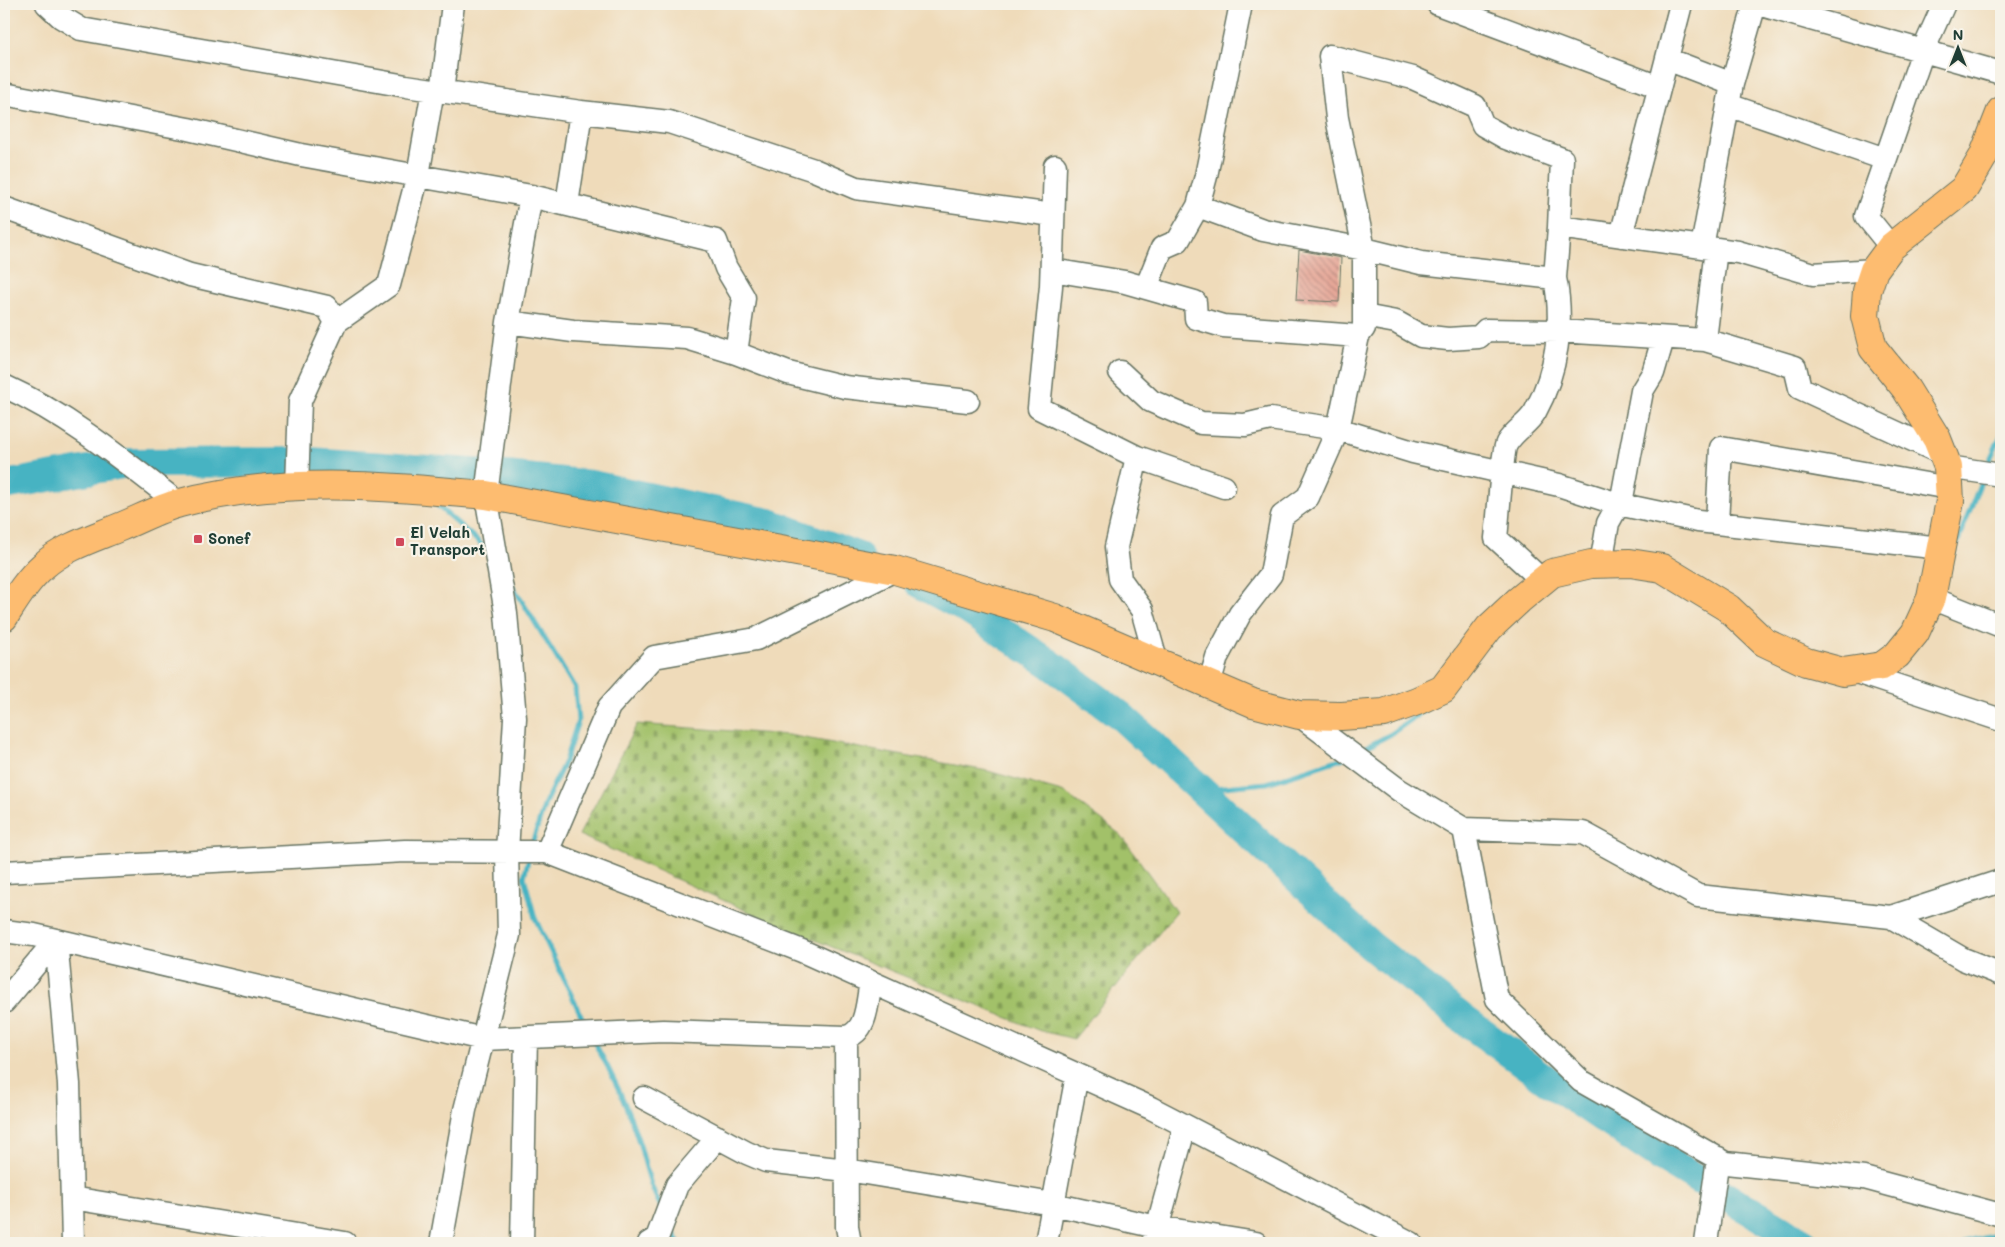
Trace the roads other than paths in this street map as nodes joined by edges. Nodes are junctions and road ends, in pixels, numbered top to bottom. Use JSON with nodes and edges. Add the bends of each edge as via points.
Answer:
{"nodes":[{"id":1,"x":47,"y":4,"type":"edge"},
{"id":2,"x":453,"y":4,"type":"edge"},
{"id":3,"x":1240,"y":4,"type":"edge"},
{"id":4,"x":1438,"y":4,"type":"edge"},
{"id":5,"x":1681,"y":4,"type":"edge"},
{"id":6,"x":1756,"y":4,"type":"edge"},
{"id":7,"x":1944,"y":4,"type":"edge"},
{"id":8,"x":1923,"y":51,"type":"junction"},
{"id":9,"x":1667,"y":60,"type":"junction"},
{"id":10,"x":2001,"y":73,"type":"edge"},
{"id":11,"x":1659,"y":87,"type":"junction"},
{"id":12,"x":437,"y":91,"type":"junction"},
{"id":13,"x":4,"y":94,"type":"edge"},
{"id":14,"x":1730,"y":94,"type":"junction"},
{"id":15,"x":2001,"y":111,"type":"edge"},
{"id":16,"x":581,"y":112,"type":"junction"},
{"id":17,"x":1885,"y":159,"type":"junction"},
{"id":18,"x":1055,"y":166,"type":"dead end"},
{"id":19,"x":418,"y":175,"type":"junction"},
{"id":20,"x":531,"y":196,"type":"junction"},
{"id":21,"x":567,"y":204,"type":"junction"},
{"id":22,"x":1198,"y":206,"type":"junction"},
{"id":23,"x":4,"y":208,"type":"edge"},
{"id":24,"x":1053,"y":215,"type":"junction"},
{"id":25,"x":1560,"y":227,"type":"junction"},
{"id":26,"x":1621,"y":236,"type":"junction"},
{"id":27,"x":1891,"y":247,"type":"junction"},
{"id":28,"x":1709,"y":248,"type":"junction"},
{"id":29,"x":1364,"y":249,"type":"junction"},
{"id":30,"x":1052,"y":270,"type":"junction"},
{"id":31,"x":1874,"y":270,"type":"junction"},
{"id":32,"x":1555,"y":278,"type":"junction"},
{"id":33,"x":1146,"y":288,"type":"junction"},
{"id":34,"x":336,"y":322,"type":"junction"},
{"id":35,"x":508,"y":322,"type":"junction"},
{"id":36,"x":1361,"y":326,"type":"junction"},
{"id":37,"x":1559,"y":331,"type":"junction"},
{"id":38,"x":1663,"y":339,"type":"junction"},
{"id":39,"x":1705,"y":340,"type":"junction"},
{"id":40,"x":736,"y":353,"type":"junction"},
{"id":41,"x":1120,"y":372,"type":"dead end"},
{"id":42,"x":4,"y":386,"type":"edge"},
{"id":43,"x":968,"y":401,"type":"dead end"},
{"id":44,"x":1338,"y":429,"type":"junction"},
{"id":45,"x":1137,"y":457,"type":"junction"},
{"id":46,"x":1947,"y":470,"type":"junction"},
{"id":47,"x":1503,"y":472,"type":"junction"},
{"id":48,"x":2001,"y":475,"type":"edge"},
{"id":49,"x":297,"y":487,"type":"junction"},
{"id":50,"x":1224,"y":487,"type":"dead end"},
{"id":51,"x":486,"y":495,"type":"junction"},
{"id":52,"x":178,"y":503,"type":"junction"},
{"id":53,"x":1618,"y":504,"type":"junction"},
{"id":54,"x":1717,"y":522,"type":"junction"},
{"id":55,"x":1941,"y":548,"type":"junction"},
{"id":56,"x":1601,"y":564,"type":"junction"},
{"id":57,"x":895,"y":570,"type":"junction"},
{"id":58,"x":1543,"y":581,"type":"junction"},
{"id":59,"x":1930,"y":598,"type":"junction"},
{"id":60,"x":4,"y":618,"type":"edge"},
{"id":61,"x":2001,"y":626,"type":"edge"},
{"id":62,"x":1156,"y":660,"type":"junction"},
{"id":63,"x":1852,"y":670,"type":"junction"},
{"id":64,"x":1209,"y":684,"type":"junction"},
{"id":65,"x":1299,"y":714,"type":"junction"},
{"id":66,"x":2001,"y":720,"type":"edge"},
{"id":67,"x":1464,"y":829,"type":"junction"},
{"id":68,"x":508,"y":852,"type":"junction"},
{"id":69,"x":547,"y":852,"type":"junction"},
{"id":70,"x":4,"y":872,"type":"edge"},
{"id":71,"x":2001,"y":881,"type":"edge"},
{"id":72,"x":1891,"y":916,"type":"junction"},
{"id":73,"x":4,"y":931,"type":"edge"},
{"id":74,"x":56,"y":940,"type":"junction"},
{"id":75,"x":2001,"y":974,"type":"edge"},
{"id":76,"x":871,"y":982,"type":"junction"},
{"id":77,"x":4,"y":1002,"type":"edge"},
{"id":78,"x":526,"y":1037,"type":"junction"},
{"id":79,"x":846,"y":1037,"type":"junction"},
{"id":80,"x":483,"y":1039,"type":"junction"},
{"id":81,"x":1077,"y":1075,"type":"junction"},
{"id":82,"x":644,"y":1098,"type":"dead end"},
{"id":83,"x":1185,"y":1126,"type":"junction"},
{"id":84,"x":718,"y":1137,"type":"junction"},
{"id":85,"x":1718,"y":1158,"type":"junction"},
{"id":86,"x":846,"y":1170,"type":"junction"},
{"id":87,"x":72,"y":1198,"type":"junction"},
{"id":88,"x":1053,"y":1204,"type":"junction"},
{"id":89,"x":2001,"y":1215,"type":"edge"},
{"id":90,"x":1155,"y":1235,"type":"edge"},
{"id":91,"x":73,"y":1243,"type":"edge"},
{"id":92,"x":345,"y":1243,"type":"edge"},
{"id":93,"x":441,"y":1243,"type":"edge"},
{"id":94,"x":522,"y":1243,"type":"edge"},
{"id":95,"x":650,"y":1243,"type":"edge"},
{"id":96,"x":850,"y":1243,"type":"edge"},
{"id":97,"x":1046,"y":1243,"type":"edge"},
{"id":98,"x":1256,"y":1243,"type":"edge"},
{"id":99,"x":1411,"y":1243,"type":"edge"},
{"id":100,"x":1706,"y":1243,"type":"edge"}],
"edges":[{"from":1,"to":12,"type":"street","via":[[61,17],[81,28]]},
{"from":2,"to":12,"type":"street"},
{"from":3,"to":22,"type":"street"},
{"from":4,"to":11,"type":"street"},
{"from":5,"to":9,"type":"street"},
{"from":6,"to":8,"type":"street"},
{"from":6,"to":14,"type":"street"},
{"from":7,"to":8,"type":"street"},
{"from":8,"to":10,"type":"street"},
{"from":8,"to":17,"type":"street"},
{"from":9,"to":11,"type":"street"},
{"from":9,"to":14,"type":"street"},
{"from":11,"to":26,"type":"street"},
{"from":12,"to":16,"type":"street"},
{"from":12,"to":19,"type":"street"},
{"from":13,"to":19,"type":"street","via":[[188,129],[301,155]]},
{"from":14,"to":17,"type":"street"},
{"from":14,"to":28,"type":"street"},
{"from":15,"to":27,"type":"main road","via":[[1983,157],[1964,189]]},
{"from":16,"to":21,"type":"street"},
{"from":16,"to":24,"type":"street","via":[[669,122],[814,170],[856,188]]},
{"from":17,"to":27,"type":"street","via":[[1866,216]]},
{"from":18,"to":24,"type":"street"},
{"from":19,"to":20,"type":"street"},
{"from":19,"to":34,"type":"street","via":[[389,285]]},
{"from":20,"to":21,"type":"street"},
{"from":20,"to":35,"type":"street"},
{"from":21,"to":40,"type":"street","via":[[716,241],[726,268],[744,298]]},
{"from":22,"to":29,"type":"street","via":[[1263,230]]},
{"from":22,"to":33,"type":"street","via":[[1178,241],[1162,248]]},
{"from":23,"to":34,"type":"street","via":[[190,275],[327,307]]},
{"from":24,"to":30,"type":"street"},
{"from":25,"to":26,"type":"street"},
{"from":25,"to":29,"type":"street","via":[[1562,160],[1506,138],[1483,125],[1475,106],[1413,78],[1330,56],[1337,118]]},
{"from":25,"to":32,"type":"street"},
{"from":26,"to":28,"type":"street"},
{"from":27,"to":31,"type":"main road"},
{"from":28,"to":31,"type":"street","via":[[1738,252],[1813,274]]},
{"from":28,"to":39,"type":"street"},
{"from":29,"to":32,"type":"street","via":[[1421,263]]},
{"from":29,"to":36,"type":"street"},
{"from":30,"to":33,"type":"street"},
{"from":30,"to":45,"type":"street","via":[[1039,408]]},
{"from":31,"to":46,"type":"main road","via":[[1867,291],[1865,316],[1873,348],[1906,389],[1937,439]]},
{"from":32,"to":37,"type":"street","via":[[1559,296]]},
{"from":33,"to":36,"type":"street","via":[[1195,302],[1196,318],[1223,326]]},
{"from":34,"to":49,"type":"street","via":[[300,400]]},
{"from":35,"to":40,"type":"street","via":[[573,331],[687,338]]},
{"from":35,"to":51,"type":"street"},
{"from":36,"to":37,"type":"street","via":[[1396,322],[1421,336],[1448,339],[1479,337],[1486,330]]},
{"from":36,"to":44,"type":"street"},
{"from":37,"to":38,"type":"street"},
{"from":37,"to":47,"type":"street","via":[[1552,371],[1534,413],[1506,444]]},
{"from":38,"to":39,"type":"street"},
{"from":38,"to":53,"type":"street","via":[[1653,373],[1642,391],[1622,498]]},
{"from":39,"to":46,"type":"street","via":[[1795,366],[1800,388]]},
{"from":40,"to":43,"type":"street","via":[[788,374],[845,387]]},
{"from":41,"to":44,"type":"street","via":[[1151,401],[1201,423],[1245,425],[1270,420]]},
{"from":42,"to":52,"type":"street","via":[[65,419]]},
{"from":44,"to":47,"type":"street","via":[[1413,452]]},
{"from":44,"to":64,"type":"street","via":[[1308,498],[1282,516],[1271,574],[1240,614],[1217,657]]},
{"from":45,"to":50,"type":"street"},
{"from":45,"to":62,"type":"street","via":[[1116,547],[1120,579],[1142,610]]},
{"from":46,"to":48,"type":"street"},
{"from":46,"to":54,"type":"street","via":[[1721,448]]},
{"from":46,"to":55,"type":"main road","via":[[1950,500]]},
{"from":47,"to":53,"type":"street"},
{"from":47,"to":58,"type":"street","via":[[1496,538]]},
{"from":49,"to":51,"type":"main road","via":[[401,488]]},
{"from":49,"to":52,"type":"main road","via":[[218,494]]},
{"from":51,"to":57,"type":"main road"},
{"from":51,"to":68,"type":"street","via":[[506,613],[515,718]]},
{"from":52,"to":60,"type":"main road","via":[[76,545],[43,566],[24,587]]},
{"from":53,"to":54,"type":"street"},
{"from":53,"to":56,"type":"street","via":[[1608,522]]},
{"from":54,"to":55,"type":"street"},
{"from":55,"to":59,"type":"main road"},
{"from":56,"to":58,"type":"main road","via":[[1552,573]]},
{"from":56,"to":63,"type":"main road","via":[[1630,563],[1662,568],[1728,608],[1764,642],[1806,662],[1843,672]]},
{"from":57,"to":62,"type":"main road","via":[[1055,618]]},
{"from":57,"to":69,"type":"street","via":[[756,639],[654,657],[609,707]]},
{"from":58,"to":65,"type":"main road","via":[[1489,628],[1443,689],[1384,713]]},
{"from":59,"to":61,"type":"street"},
{"from":59,"to":63,"type":"main road","via":[[1915,633],[1897,655],[1882,666]]},
{"from":62,"to":64,"type":"main road"},
{"from":63,"to":66,"type":"street"},
{"from":64,"to":65,"type":"main road","via":[[1253,703]]},
{"from":65,"to":67,"type":"street","via":[[1399,790]]},
{"from":67,"to":72,"type":"street","via":[[1583,833],[1698,896]]},
{"from":67,"to":85,"type":"street","via":[[1497,999],[1581,1081]]},
{"from":68,"to":69,"type":"street"},
{"from":68,"to":70,"type":"street","via":[[405,851]]},
{"from":68,"to":80,"type":"street","via":[[508,936]]},
{"from":69,"to":76,"type":"street","via":[[802,950]]},
{"from":71,"to":72,"type":"street"},
{"from":72,"to":75,"type":"street","via":[[1963,959]]},
{"from":73,"to":74,"type":"street"},
{"from":74,"to":77,"type":"street"},
{"from":74,"to":80,"type":"street"},
{"from":74,"to":87,"type":"street","via":[[68,1084]]},
{"from":76,"to":79,"type":"street","via":[[861,1027]]},
{"from":76,"to":81,"type":"street"},
{"from":78,"to":79,"type":"street","via":[[663,1031]]},
{"from":78,"to":80,"type":"street"},
{"from":78,"to":94,"type":"street"},
{"from":79,"to":86,"type":"street"},
{"from":80,"to":93,"type":"street","via":[[465,1110]]},
{"from":81,"to":83,"type":"street"},
{"from":81,"to":88,"type":"street"},
{"from":82,"to":84,"type":"street"},
{"from":83,"to":90,"type":"street"},
{"from":83,"to":99,"type":"street"},
{"from":84,"to":86,"type":"street","via":[[766,1161]]},
{"from":84,"to":95,"type":"street","via":[[677,1185],[657,1238]]},
{"from":85,"to":89,"type":"street","via":[[1726,1163],[1864,1178]]},
{"from":85,"to":100,"type":"street"},
{"from":86,"to":88,"type":"street"},
{"from":86,"to":96,"type":"street"},
{"from":87,"to":91,"type":"street"},
{"from":87,"to":92,"type":"street"},
{"from":88,"to":90,"type":"street"},
{"from":88,"to":97,"type":"street"},
{"from":90,"to":98,"type":"street"}]}
